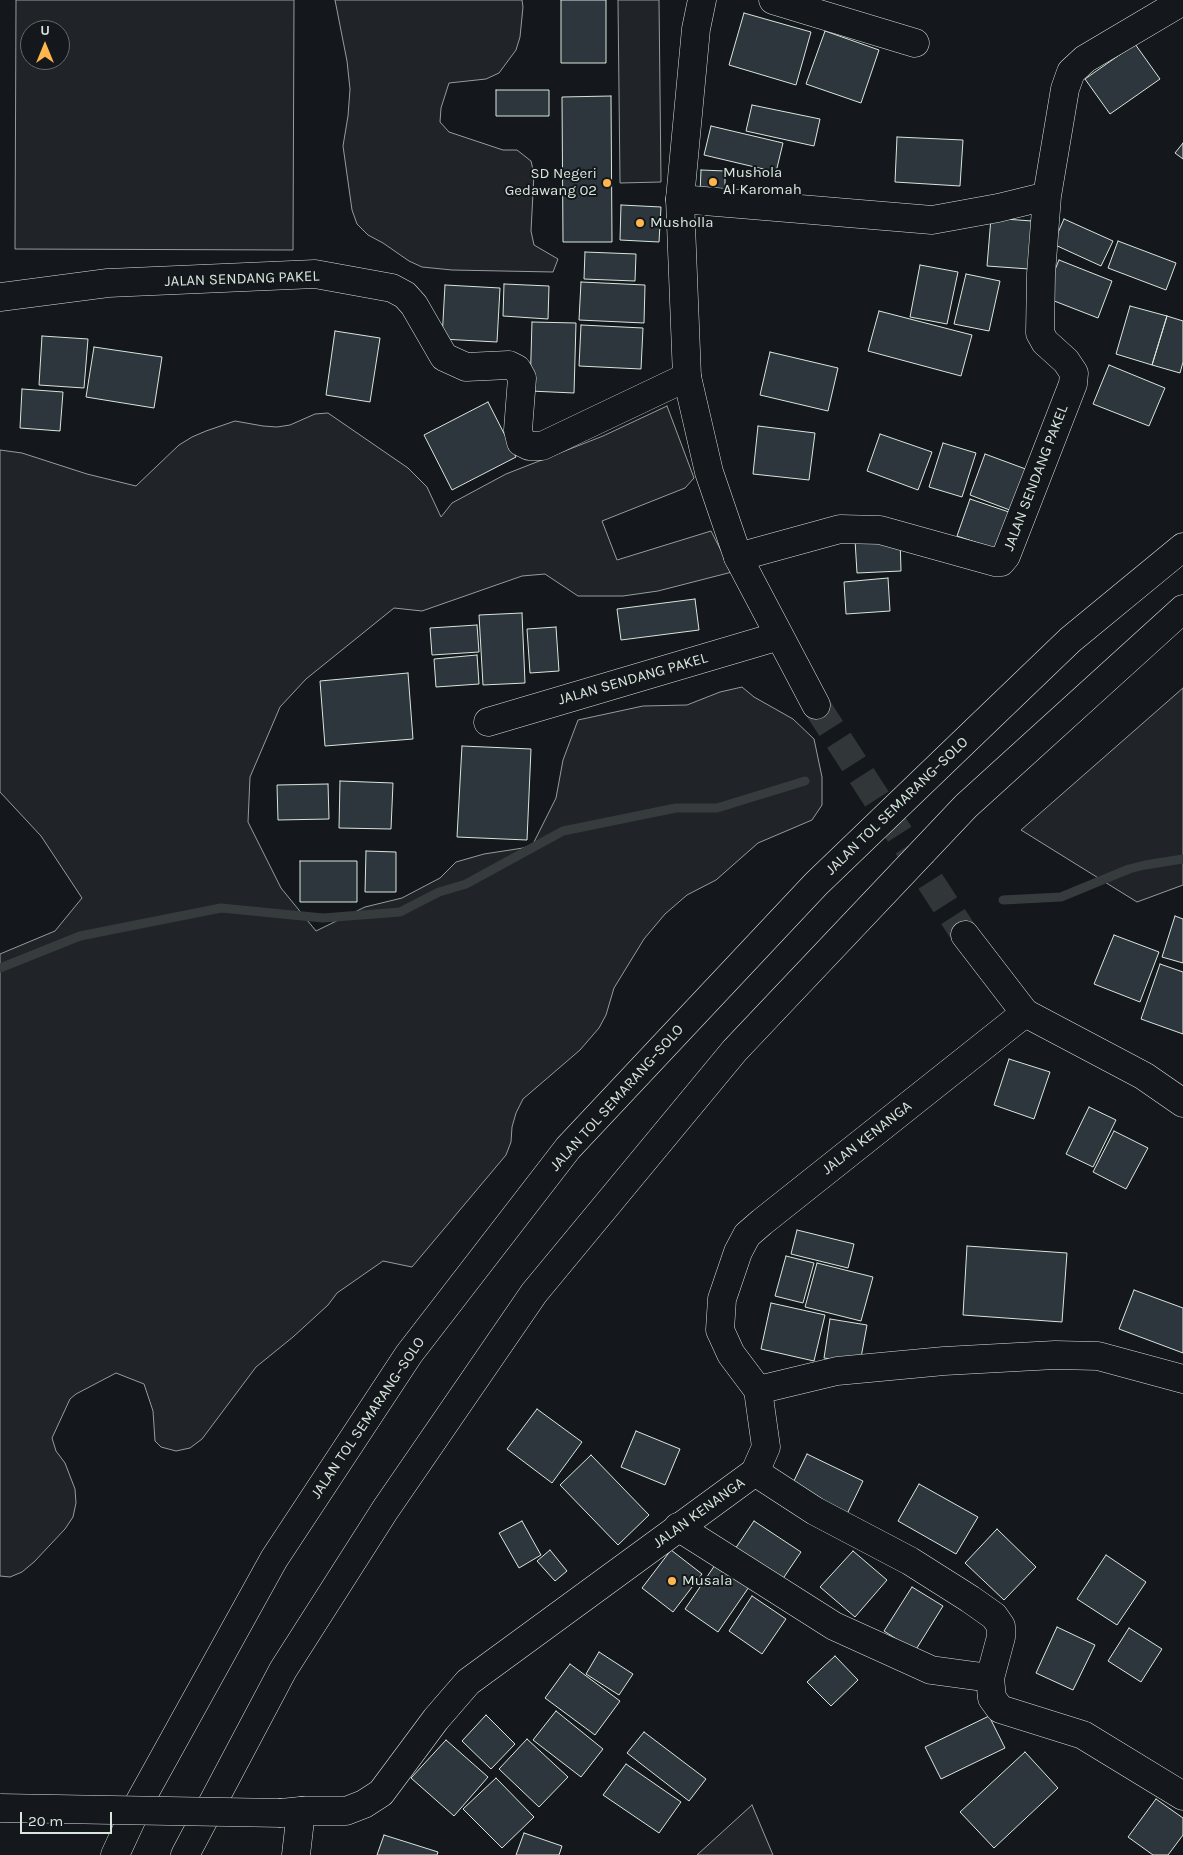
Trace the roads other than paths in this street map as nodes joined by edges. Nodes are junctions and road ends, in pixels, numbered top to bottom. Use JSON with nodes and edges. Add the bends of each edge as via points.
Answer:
{"nodes":[{"id":1,"x":702,"y":0,"type":"edge"},
{"id":2,"x":773,"y":0,"type":"edge"},
{"id":3,"x":1183,"y":1,"type":"edge"},
{"id":4,"x":915,"y":43,"type":"dead end"},
{"id":5,"x":1046,"y":196,"type":"junction"},
{"id":6,"x":680,"y":199,"type":"junction"},
{"id":7,"x":0,"y":297,"type":"edge"},
{"id":8,"x":687,"y":377,"type":"junction"},
{"id":9,"x":1183,"y":547,"type":"edge"},
{"id":10,"x":738,"y":557,"type":"junction"},
{"id":11,"x":1183,"y":609,"type":"edge"},
{"id":12,"x":779,"y":636,"type":"junction"},
{"id":13,"x":816,"y":704,"type":"tunnel mouth"},
{"id":14,"x":488,"y":722,"type":"dead end"},
{"id":15,"x":965,"y":935,"type":"tunnel mouth"},
{"id":16,"x":1025,"y":1013,"type":"junction"},
{"id":17,"x":1183,"y":1103,"type":"edge"},
{"id":18,"x":1183,"y":1380,"type":"edge"},
{"id":19,"x":758,"y":1390,"type":"junction"},
{"id":20,"x":755,"y":1472,"type":"junction"},
{"id":21,"x":678,"y":1527,"type":"junction"},
{"id":22,"x":990,"y":1678,"type":"junction"},
{"id":23,"x":1183,"y":1796,"type":"edge"},
{"id":24,"x":0,"y":1808,"type":"edge"},
{"id":25,"x":291,"y":1812,"type":"junction"},
{"id":26,"x":115,"y":1855,"type":"edge"},
{"id":27,"x":185,"y":1855,"type":"edge"},
{"id":28,"x":296,"y":1855,"type":"edge"}],
"edges":[{"from":1,"to":6,"type":"main road","via":[[696,29]]},
{"from":2,"to":4,"type":"main road"},
{"from":3,"to":5,"type":"main road","name":"JALAN SENDANG PAKEL","via":[[1085,59],[1072,72],[1065,89]]},
{"from":5,"to":6,"type":"main road","via":[[932,220]]},
{"from":5,"to":10,"type":"main road","name":"JALAN SENDANG PAKEL","via":[[1040,333],[1074,373],[1073,384],[1001,562],[880,530],[840,529]]},
{"from":6,"to":8,"type":"main road"},
{"from":7,"to":8,"type":"main road","name":"JALAN SENDANG PAKEL","via":[[108,283],[315,274],[392,288],[414,305],[444,357],[466,367],[509,365],[517,369],[522,378],[518,430],[520,442],[529,446],[542,446]]},
{"from":8,"to":10,"type":"main road","via":[[709,472]]},
{"from":9,"to":26,"type":"main road","name":"JALAN TOL SEMARANG–SOLO","via":[[1070,640],[816,884],[568,1148],[409,1354],[274,1559],[140,1801]]},
{"from":10,"to":12,"type":"main road"},
{"from":11,"to":27,"type":"main road","via":[[966,806],[749,1035],[534,1293],[385,1510],[283,1670]]},
{"from":12,"to":13,"type":"main road"},
{"from":12,"to":14,"type":"main road","name":"JALAN SENDANG PAKEL"},
{"from":15,"to":16,"type":"main road"},
{"from":16,"to":17,"type":"main road","via":[[1144,1076]]},
{"from":16,"to":19,"type":"main road","name":"JALAN KENANGA","via":[[747,1235],[722,1299],[720,1330],[731,1354]]},
{"from":18,"to":19,"type":"main road","via":[[1098,1356],[1055,1355],[838,1370]]},
{"from":19,"to":20,"type":"main road","name":"JALAN KENANGA","via":[[766,1447]]},
{"from":20,"to":21,"type":"main road","name":"JALAN KENANGA"},
{"from":20,"to":22,"type":"main road","via":[[815,1511],[910,1561],[994,1616],[1001,1626],[1001,1637]]},
{"from":21,"to":22,"type":"main road","via":[[834,1626],[931,1670]]},
{"from":21,"to":25,"type":"main road","name":"JALAN KENANGA","via":[[468,1682],[381,1793],[346,1811]]},
{"from":22,"to":23,"type":"main road","via":[[992,1698],[1000,1709],[1083,1735]]},
{"from":24,"to":25,"type":"main road","name":"JALAN KENANGA","bridge":true},
{"from":25,"to":28,"type":"main road"}]}
